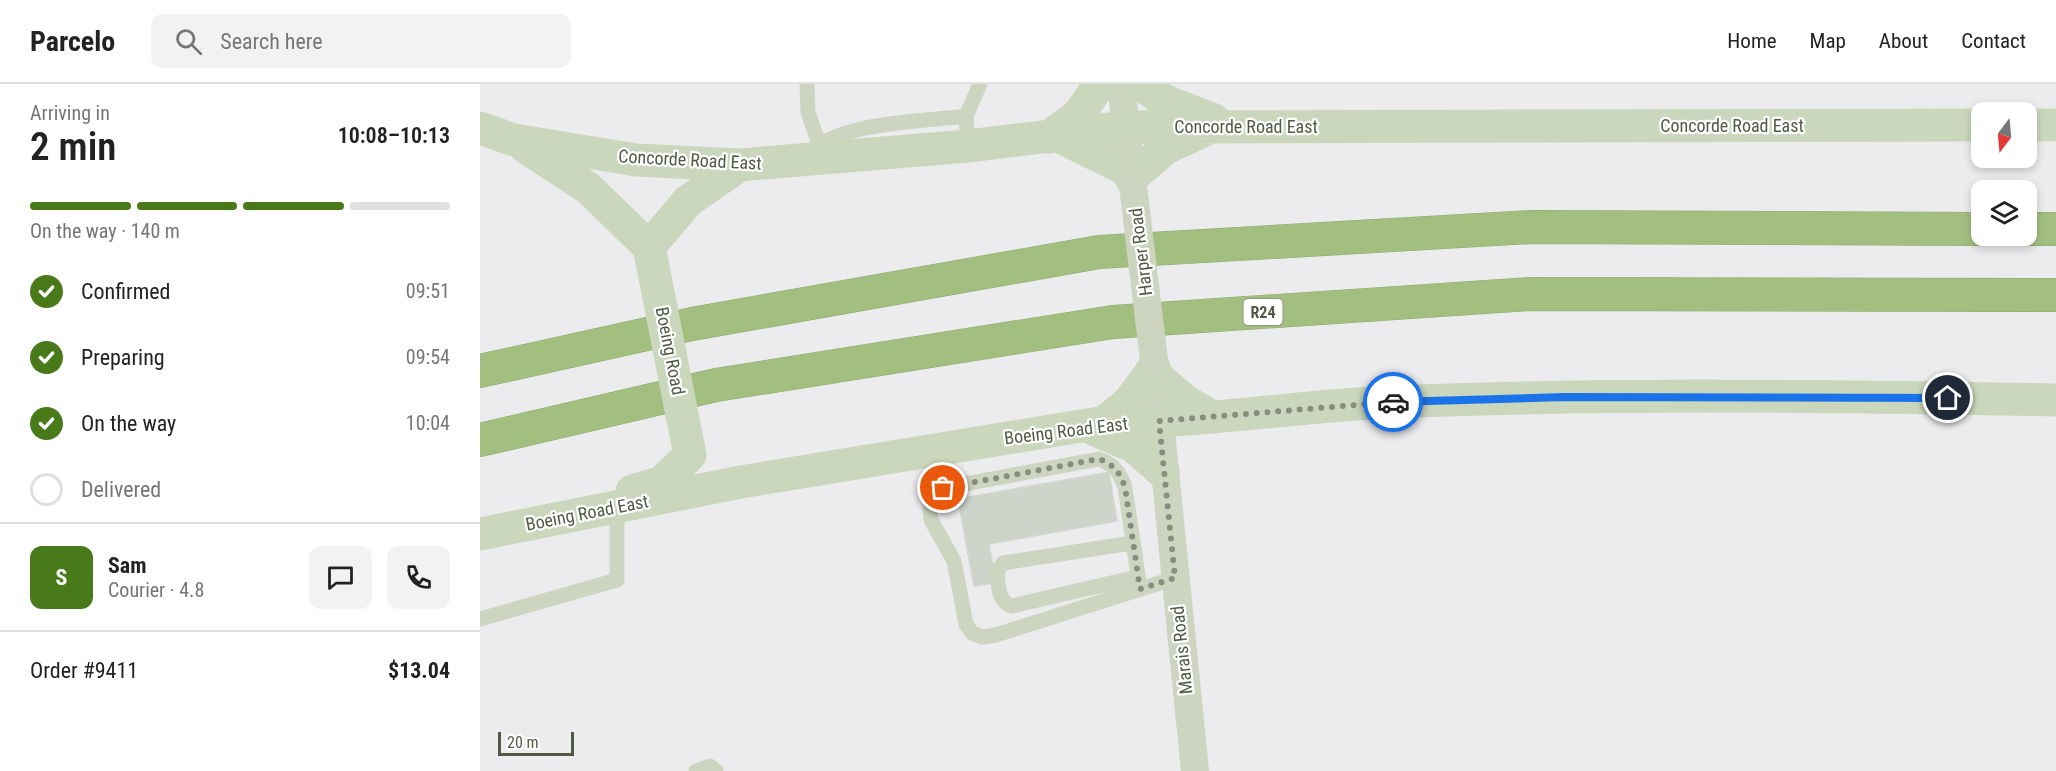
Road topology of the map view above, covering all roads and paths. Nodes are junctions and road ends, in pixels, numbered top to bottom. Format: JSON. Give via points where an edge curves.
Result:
{"nodes":[{"id":1,"x":807,"y":84,"type":"edge"},
{"id":2,"x":980,"y":84,"type":"edge"},
{"id":3,"x":1100,"y":84,"type":"edge"},
{"id":4,"x":1121,"y":84,"type":"edge"},
{"id":5,"x":1140,"y":84,"type":"edge"},
{"id":6,"x":1971,"y":125,"type":"edge"},
{"id":7,"x":2037,"y":125,"type":"edge"},
{"id":8,"x":2056,"y":125,"type":"edge"},
{"id":9,"x":1126,"y":127,"type":"junction"},
{"id":10,"x":1222,"y":127,"type":"junction"},
{"id":11,"x":480,"y":128,"type":"edge"},
{"id":12,"x":967,"y":131,"type":"junction"},
{"id":13,"x":1053,"y":137,"type":"junction"},
{"id":14,"x":514,"y":140,"type":"junction"},
{"id":15,"x":809,"y":152,"type":"junction"},
{"id":16,"x":740,"y":165,"type":"junction"},
{"id":17,"x":1132,"y":179,"type":"junction"},
{"id":18,"x":1971,"y":229,"type":"edge"},
{"id":19,"x":2037,"y":229,"type":"edge"},
{"id":20,"x":2056,"y":229,"type":"edge"},
{"id":21,"x":651,"y":254,"type":"junction"},
{"id":22,"x":2056,"y":295,"type":"edge"},
{"id":23,"x":1154,"y":368,"type":"junction"},
{"id":24,"x":480,"y":371,"type":"edge"},
{"id":25,"x":2056,"y":400,"type":"edge"},
{"id":26,"x":1209,"y":416,"type":"junction"},
{"id":27,"x":1159,"y":421,"type":"junction"},
{"id":28,"x":1094,"y":424,"type":"junction"},
{"id":29,"x":480,"y":440,"type":"edge"},
{"id":30,"x":689,"y":452,"type":"junction"},
{"id":31,"x":1163,"y":472,"type":"junction"},
{"id":32,"x":741,"y":482,"type":"junction"},
{"id":33,"x":617,"y":507,"type":"junction"},
{"id":34,"x":517,"y":528,"type":"junction"},
{"id":35,"x":480,"y":534,"type":"edge"},
{"id":36,"x":1132,"y":543,"type":"junction"},
{"id":37,"x":1175,"y":578,"type":"junction"},
{"id":38,"x":1138,"y":583,"type":"junction"},
{"id":39,"x":480,"y":619,"type":"edge"},
{"id":40,"x":696,"y":771,"type":"edge"},
{"id":41,"x":716,"y":771,"type":"edge"},
{"id":42,"x":1194,"y":771,"type":"edge"}],
"edges":[{"from":1,"to":15,"type":"lane"},
{"from":2,"to":12,"type":"lane"},
{"from":3,"to":13,"type":"main road","via":[[1079,114]]},
{"from":4,"to":9,"type":"street","name":"Harper Road"},
{"from":5,"to":10,"type":"main road"},
{"from":6,"to":10,"type":"main road","name":"Concorde Road East"},
{"from":7,"to":8,"type":"main road"},
{"from":9,"to":10,"type":"main road","name":"Concorde Road East"},
{"from":9,"to":13,"type":"main road","name":"Concorde Road East"},
{"from":9,"to":17,"type":"street","name":"Harper Road"},
{"from":10,"to":17,"type":"main road","via":[[1166,148]]},
{"from":11,"to":14,"type":"main road"},
{"from":12,"to":13,"type":"main road","name":"Concorde Road East"},
{"from":12,"to":15,"type":"main road","name":"Concorde Road East"},
{"from":12,"to":15,"type":"lane","via":[[868,129],[841,136]]},
{"from":13,"to":17,"type":"main road"},
{"from":14,"to":16,"type":"main road","name":"Concorde Road East","via":[[636,160]]},
{"from":14,"to":21,"type":"main road","via":[[588,188]]},
{"from":15,"to":16,"type":"main road","name":"Concorde Road East"},
{"from":16,"to":21,"type":"main road","via":[[688,201]]},
{"from":17,"to":23,"type":"street","name":"Harper Road","bridge":true},
{"from":18,"to":24,"type":"highway","via":[[1532,227],[1099,252],[692,324]]},
{"from":19,"to":20,"type":"highway"},
{"from":21,"to":30,"type":"main road","name":"Boeing Road","bridge":true},
{"from":22,"to":29,"type":"highway","number":"R24","via":[[1530,294],[1113,322],[716,385]]},
{"from":23,"to":26,"type":"main road","via":[[1187,402]]},
{"from":23,"to":27,"type":"street","name":"Harper Road"},
{"from":23,"to":28,"type":"main road","via":[[1129,402]]},
{"from":25,"to":26,"type":"main road","name":"Boeing Road East","via":[[1565,397],[1389,402]]},
{"from":26,"to":27,"type":"main road","name":"Boeing Road East"},
{"from":27,"to":28,"type":"main road","name":"Boeing Road East"},
{"from":27,"to":31,"type":"street","name":"Marais Road"},
{"from":28,"to":31,"type":"main road","via":[[1133,446]]},
{"from":28,"to":32,"type":"main road","name":"Boeing Road East"},
{"from":30,"to":32,"type":"main road"},
{"from":30,"to":34,"type":"main road","via":[[662,482]]},
{"from":31,"to":37,"type":"street","name":"Marais Road"},
{"from":32,"to":33,"type":"main road","name":"Boeing Road East"},
{"from":33,"to":34,"type":"main road","name":"Boeing Road East"},
{"from":33,"to":39,"type":"lane","via":[[617,580]]},
{"from":34,"to":35,"type":"main road","name":"Boeing Road East"},
{"from":36,"to":38,"type":"lane"},
{"from":36,"to":38,"type":"lane","via":[[1003,563],[997,572],[1001,599],[1012,606]]},
{"from":36,"to":38,"type":"lane","via":[[1125,487],[1112,464],[1099,459],[943,488],[930,507],[931,520],[954,561],[966,624],[972,633],[982,637]]},
{"from":37,"to":38,"type":"lane"},
{"from":37,"to":42,"type":"street","name":"Marais Road"},
{"from":40,"to":41,"type":"lane","via":[[710,766]]}]}
